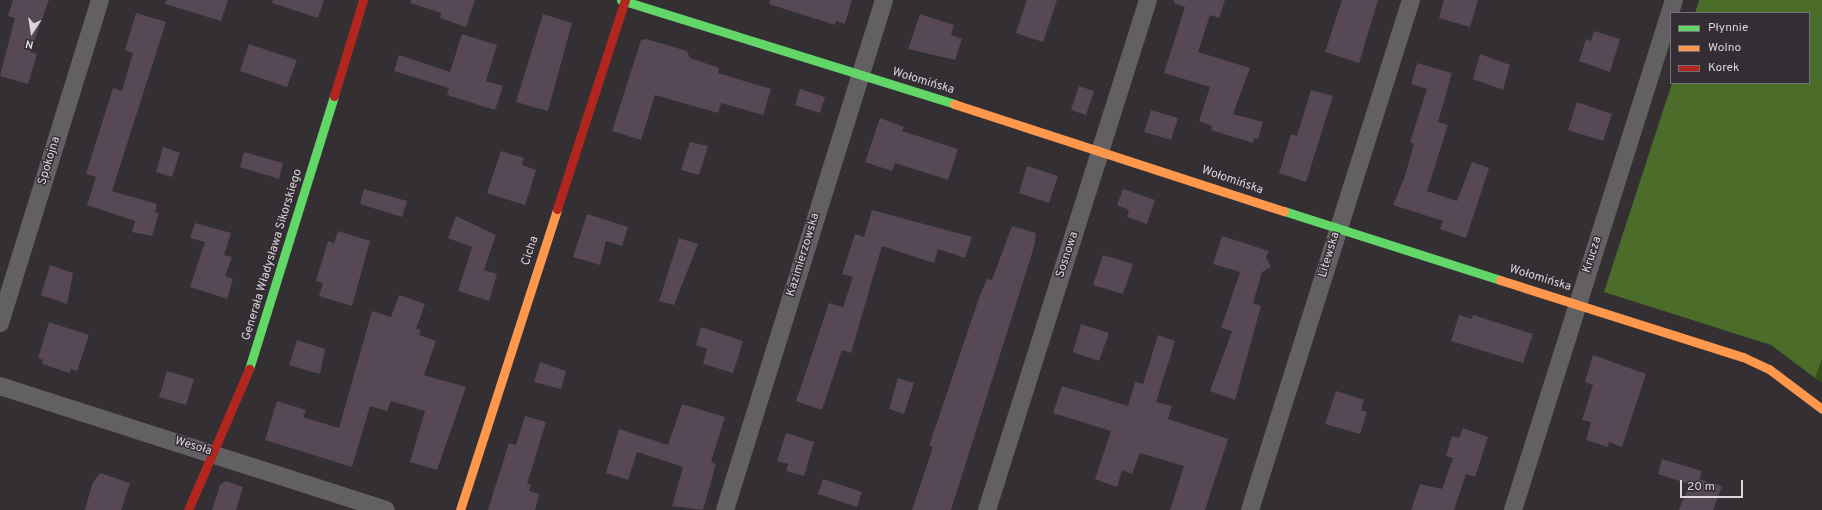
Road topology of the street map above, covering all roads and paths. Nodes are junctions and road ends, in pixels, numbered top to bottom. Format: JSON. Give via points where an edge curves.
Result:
{"nodes":[{"id":1,"x":100,"y":0,"type":"edge"},
{"id":2,"x":363,"y":0,"type":"edge"},
{"id":3,"x":624,"y":0,"type":"edge"},
{"id":4,"x":884,"y":0,"type":"edge"},
{"id":5,"x":1148,"y":0,"type":"edge"},
{"id":6,"x":1411,"y":0,"type":"edge"},
{"id":7,"x":1674,"y":0,"type":"edge"},
{"id":8,"x":1670,"y":12,"type":"edge"},
{"id":9,"x":1670,"y":13,"type":"edge"},
{"id":10,"x":860,"y":76,"type":"junction"},
{"id":11,"x":1102,"y":150,"type":"junction"},
{"id":12,"x":1338,"y":229,"type":"junction"},
{"id":13,"x":1578,"y":303,"type":"junction"},
{"id":14,"x":0,"y":323,"type":"edge"},
{"id":15,"x":0,"y":386,"type":"edge"},
{"id":16,"x":1822,"y":409,"type":"edge"},
{"id":17,"x":212,"y":453,"type":"junction"},
{"id":18,"x":188,"y":510,"type":"edge"},
{"id":19,"x":386,"y":510,"type":"edge"},
{"id":20,"x":460,"y":510,"type":"edge"},
{"id":21,"x":725,"y":510,"type":"edge"},
{"id":22,"x":987,"y":510,"type":"edge"},
{"id":23,"x":1250,"y":510,"type":"edge"},
{"id":24,"x":1513,"y":510,"type":"edge"}],
"edges":[{"from":1,"to":14,"type":"street","name":"Spokojna"},
{"from":2,"to":17,"type":"street","name":"Generała Władysława Sikorskiego","via":[[254,358]]},
{"from":3,"to":10,"type":"street","name":"Wołomińska"},
{"from":3,"to":20,"type":"street","name":"Cicha"},
{"from":4,"to":10,"type":"street","name":"Kazimierzowska"},
{"from":5,"to":11,"type":"street","name":"Sosnowa"},
{"from":6,"to":12,"type":"street","name":"Litewska"},
{"from":7,"to":8,"type":"street","name":"Krucza"},
{"from":9,"to":13,"type":"street","name":"Krucza"},
{"from":10,"to":11,"type":"street","name":"Wołomińska"},
{"from":10,"to":21,"type":"street","name":"Kazimierzowska"},
{"from":11,"to":12,"type":"street","name":"Wołomińska"},
{"from":11,"to":22,"type":"street","name":"Sosnowa"},
{"from":12,"to":13,"type":"street","name":"Wołomińska"},
{"from":12,"to":23,"type":"street","name":"Litewska"},
{"from":13,"to":16,"type":"street","name":"Wołomińska","via":[[1757,362]]},
{"from":13,"to":24,"type":"street","name":"Krucza"},
{"from":15,"to":17,"type":"street","name":"Wesoła"},
{"from":17,"to":18,"type":"street","name":"Generała Władysława Sikorskiego"},
{"from":17,"to":19,"type":"street","name":"Wesoła"}]}
